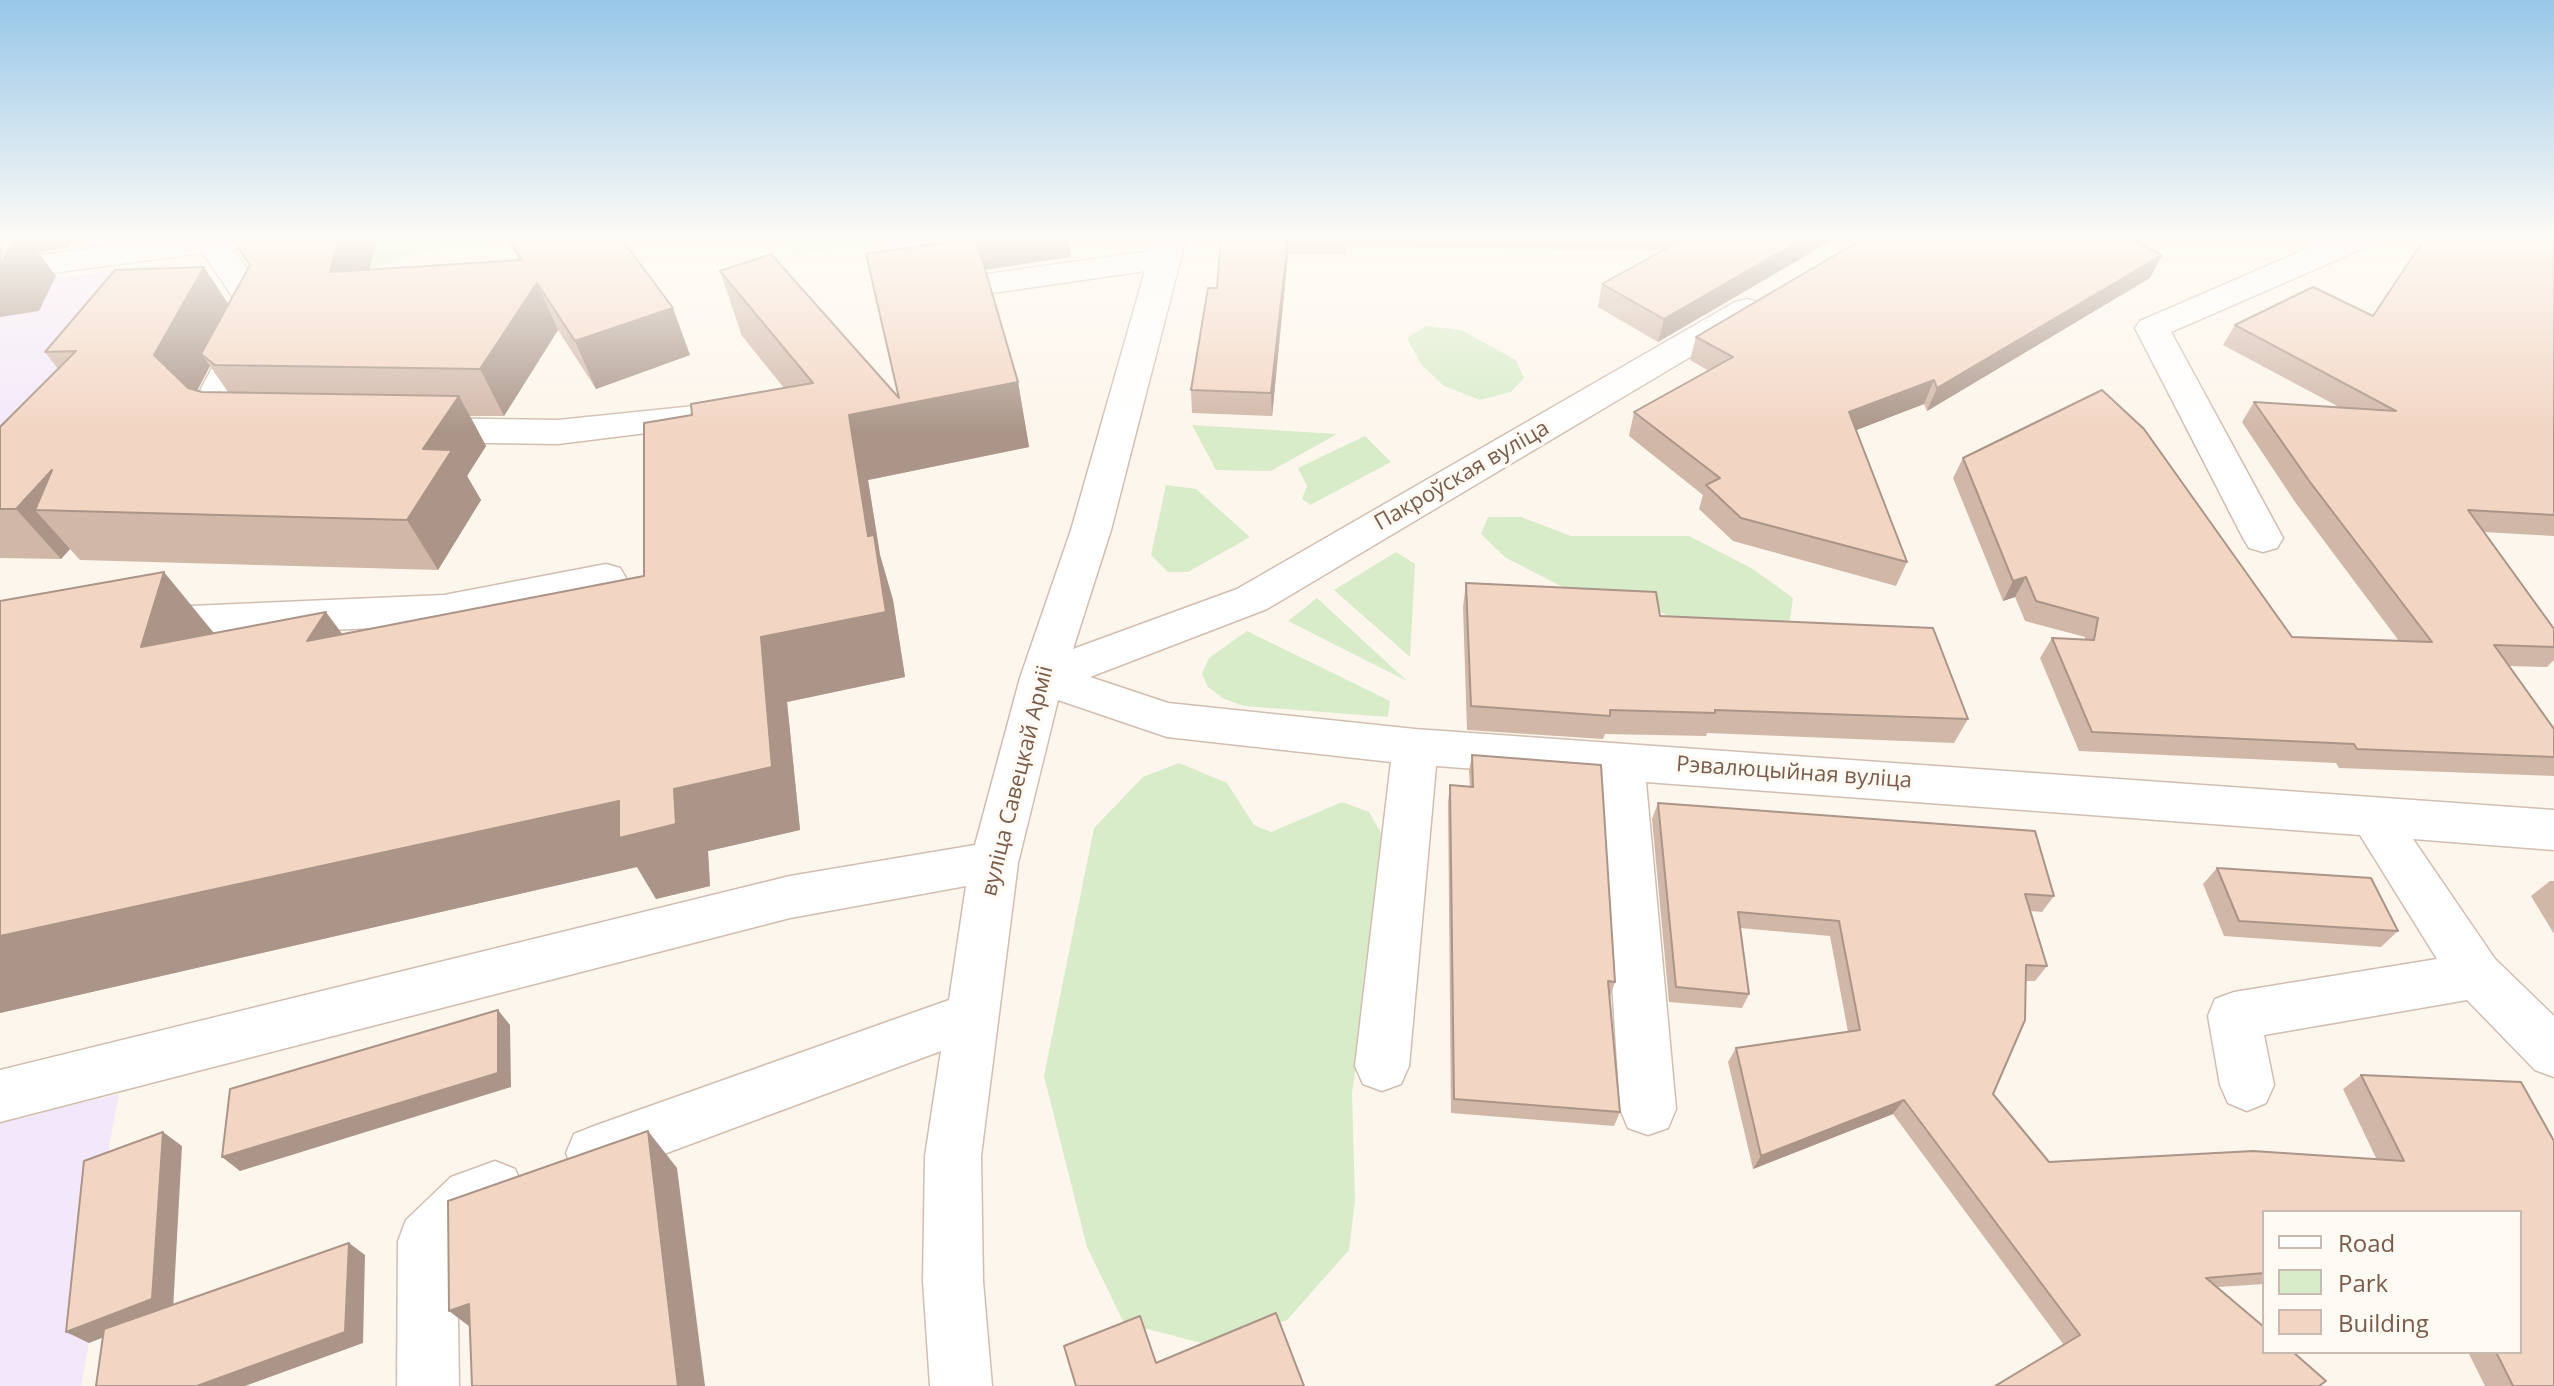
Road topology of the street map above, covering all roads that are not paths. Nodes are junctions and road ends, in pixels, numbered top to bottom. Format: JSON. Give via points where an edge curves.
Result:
{"nodes":[{"id":1,"x":255,"y":303,"type":"edge"},
{"id":2,"x":1152,"y":303,"type":"edge"},
{"id":3,"x":1758,"y":303,"type":"edge"},
{"id":4,"x":2211,"y":303,"type":"edge"},
{"id":5,"x":750,"y":411,"type":"edge"},
{"id":6,"x":283,"y":427,"type":"edge"},
{"id":7,"x":390,"y":429,"type":"edge"},
{"id":8,"x":2263,"y":538,"type":"dead end"},
{"id":9,"x":606,"y":578,"type":"dead end"},
{"id":10,"x":110,"y":624,"type":"edge"},
{"id":11,"x":1042,"y":678,"type":"junction"},
{"id":12,"x":1415,"y":747,"type":"junction"},
{"id":13,"x":1621,"y":760,"type":"junction"},
{"id":14,"x":2373,"y":815,"type":"junction"},
{"id":15,"x":2554,"y":830,"type":"edge"},
{"id":16,"x":994,"y":863,"type":"junction"},
{"id":17,"x":2477,"y":975,"type":"junction"},
{"id":18,"x":971,"y":1016,"type":"junction"},
{"id":19,"x":2554,"y":1052,"type":"edge"},
{"id":20,"x":1382,"y":1066,"type":"dead end"},
{"id":21,"x":2247,"y":1085,"type":"dead end"},
{"id":22,"x":0,"y":1096,"type":"edge"},
{"id":23,"x":1648,"y":1109,"type":"dead end"},
{"id":24,"x":428,"y":1386,"type":"edge"},
{"id":25,"x":961,"y":1386,"type":"edge"}],
"edges":[{"from":1,"to":6,"type":"street","via":[[259,311],[211,404],[237,427]]},
{"from":2,"to":11,"type":"street","name":"вуліца Савецкай Арміі","via":[[1091,530]]},
{"from":3,"to":11,"type":"street","name":"Пакроўская вуліца","via":[[1252,599]]},
{"from":4,"to":8,"type":"street","via":[[2152,328]]},
{"from":5,"to":7,"type":"street","via":[[558,432]]},
{"from":9,"to":10,"type":"street","via":[[444,610]]},
{"from":11,"to":12,"type":"street","name":"Рэвалюцыйная вуліца","via":[[1167,720]]},
{"from":11,"to":16,"type":"street","name":"вуліца Савецкай Арміі"},
{"from":12,"to":13,"type":"street","name":"Рэвалюцыйная вуліца"},
{"from":12,"to":20,"type":"street"},
{"from":13,"to":14,"type":"street","name":"Рэвалюцыйная вуліца"},
{"from":13,"to":23,"type":"street"},
{"from":14,"to":15,"type":"street","name":"Рэвалюцыйная вуліца"},
{"from":14,"to":17,"type":"street"},
{"from":16,"to":18,"type":"street","name":"вуліца Савецкай Арміі"},
{"from":16,"to":22,"type":"street","via":[[790,897]]},
{"from":17,"to":19,"type":"street"},
{"from":17,"to":21,"type":"street","via":[[2234,1016]]},
{"from":18,"to":24,"type":"street","via":[[471,1197],[427,1241]]},
{"from":18,"to":25,"type":"street","name":"вуліца Савецкай Арміі","via":[[953,1156],[953,1281]]}]}
